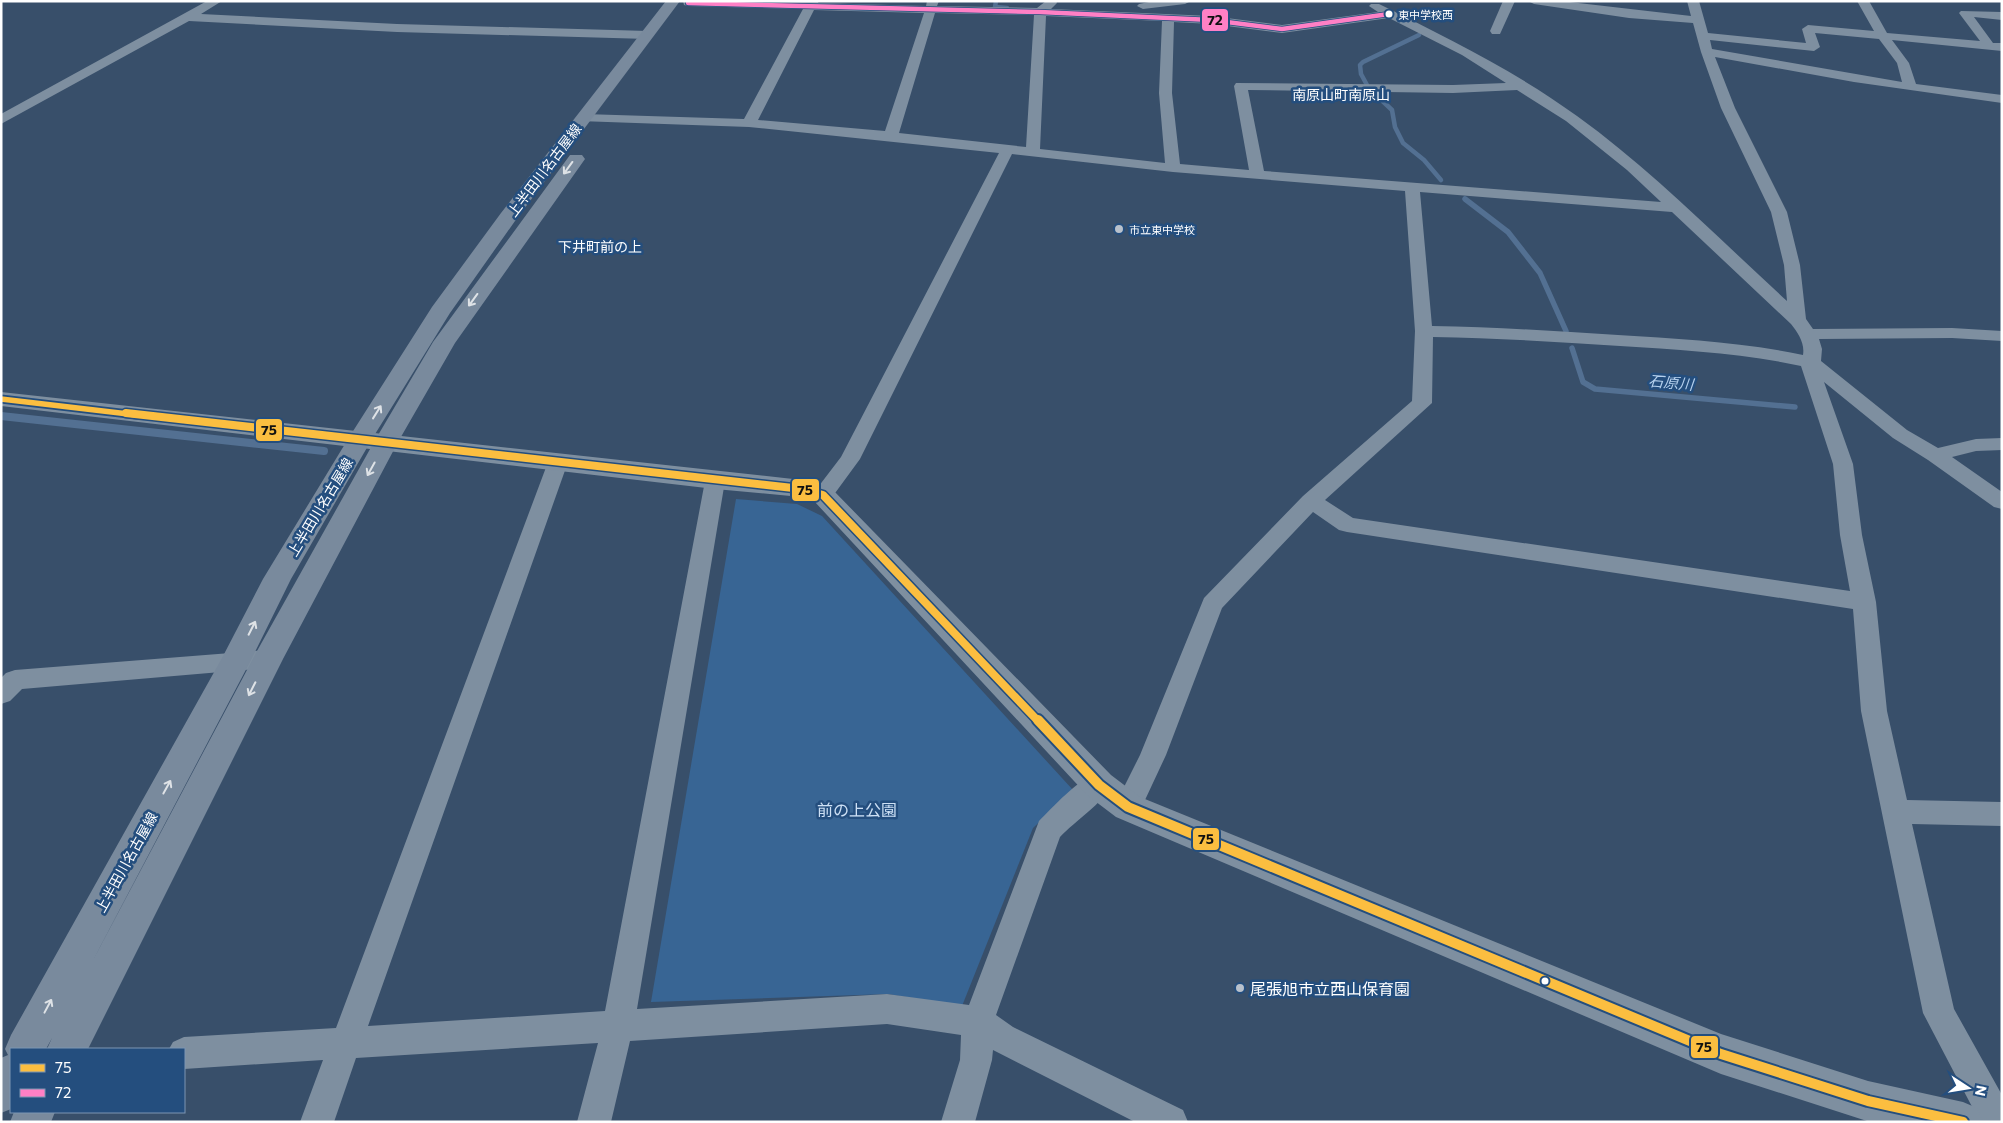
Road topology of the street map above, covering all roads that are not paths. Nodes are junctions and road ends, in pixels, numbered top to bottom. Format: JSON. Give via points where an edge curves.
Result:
{"nodes":[{"id":1,"x":216,"y":1,"type":"edge"},
{"id":2,"x":1054,"y":1,"type":"edge"},
{"id":3,"x":1185,"y":1,"type":"edge"},
{"id":4,"x":1366,"y":1,"type":"edge"},
{"id":5,"x":1509,"y":1,"type":"edge"},
{"id":6,"x":1534,"y":1,"type":"edge"},
{"id":7,"x":1693,"y":1,"type":"edge"},
{"id":8,"x":1863,"y":1,"type":"edge"},
{"id":9,"x":684,"y":2,"type":"edge"},
{"id":10,"x":1095,"y":2,"type":"edge"},
{"id":11,"x":812,"y":3,"type":"edge"},
{"id":12,"x":1554,"y":3,"type":"edge"},
{"id":13,"x":932,"y":5,"type":"edge"},
{"id":14,"x":1040,"y":12,"type":"junction"},
{"id":15,"x":1389,"y":14,"type":"junction"},
{"id":16,"x":2002,"y":16,"type":"edge"},
{"id":17,"x":187,"y":17,"type":"junction"},
{"id":18,"x":1168,"y":18,"type":"junction"},
{"id":19,"x":1698,"y":20,"type":"junction"},
{"id":20,"x":1496,"y":31,"type":"dead end"},
{"id":21,"x":648,"y":35,"type":"junction"},
{"id":22,"x":1882,"y":35,"type":"junction"},
{"id":23,"x":1702,"y":36,"type":"junction"},
{"id":24,"x":1989,"y":46,"type":"junction"},
{"id":25,"x":2002,"y":47,"type":"edge"},
{"id":26,"x":1707,"y":52,"type":"junction"},
{"id":27,"x":1518,"y":86,"type":"junction"},
{"id":28,"x":1910,"y":87,"type":"junction"},
{"id":29,"x":2002,"y":99,"type":"edge"},
{"id":30,"x":594,"y":118,"type":"junction"},
{"id":31,"x":1,"y":120,"type":"edge"},
{"id":32,"x":750,"y":123,"type":"junction"},
{"id":33,"x":891,"y":136,"type":"junction"},
{"id":34,"x":1007,"y":150,"type":"junction"},
{"id":35,"x":1033,"y":152,"type":"junction"},
{"id":36,"x":1173,"y":168,"type":"junction"},
{"id":37,"x":1257,"y":175,"type":"junction"},
{"id":38,"x":1412,"y":188,"type":"junction"},
{"id":39,"x":1676,"y":208,"type":"junction"},
{"id":40,"x":1802,"y":327,"type":"junction"},
{"id":41,"x":1424,"y":331,"type":"junction"},
{"id":42,"x":2002,"y":336,"type":"edge"},
{"id":43,"x":1812,"y":363,"type":"junction"},
{"id":44,"x":1,"y":399,"type":"edge"},
{"id":45,"x":360,"y":439,"type":"junction"},
{"id":46,"x":386,"y":442,"type":"junction"},
{"id":47,"x":2002,"y":444,"type":"edge"},
{"id":48,"x":1935,"y":455,"type":"junction"},
{"id":49,"x":558,"y":462,"type":"junction"},
{"id":50,"x":715,"y":481,"type":"junction"},
{"id":51,"x":823,"y":495,"type":"junction"},
{"id":52,"x":1311,"y":502,"type":"junction"},
{"id":53,"x":2002,"y":502,"type":"edge"},
{"id":54,"x":1864,"y":602,"type":"junction"},
{"id":55,"x":268,"y":659,"type":"junction"},
{"id":56,"x":235,"y":662,"type":"junction"},
{"id":57,"x":1,"y":694,"type":"edge"},
{"id":58,"x":1100,"y":785,"type":"junction"},
{"id":59,"x":1128,"y":807,"type":"junction"},
{"id":60,"x":1897,"y":812,"type":"junction"},
{"id":61,"x":2002,"y":814,"type":"edge"},
{"id":62,"x":978,"y":1022,"type":"junction"},
{"id":63,"x":618,"y":1026,"type":"junction"},
{"id":64,"x":344,"y":1043,"type":"junction"},
{"id":65,"x":26,"y":1048,"type":"edge"},
{"id":66,"x":68,"y":1048,"type":"edge"},
{"id":67,"x":185,"y":1053,"type":"edge"},
{"id":68,"x":10,"y":1076,"type":"edge"},
{"id":69,"x":1,"y":1093,"type":"edge"},
{"id":70,"x":317,"y":1122,"type":"edge"},
{"id":71,"x":594,"y":1122,"type":"edge"},
{"id":72,"x":958,"y":1122,"type":"edge"},
{"id":73,"x":1171,"y":1122,"type":"edge"},
{"id":74,"x":1963,"y":1122,"type":"edge"},
{"id":75,"x":1998,"y":1122,"type":"edge"}],
"edges":[{"from":1,"to":17,"type":"street"},
{"from":2,"to":14,"type":"street"},
{"from":3,"to":10,"type":"street","via":[[1142,6]]},
{"from":4,"to":15,"type":"street"},
{"from":5,"to":20,"type":"street"},
{"from":6,"to":12,"type":"street"},
{"from":7,"to":19,"type":"street"},
{"from":8,"to":22,"type":"street"},
{"from":9,"to":11,"type":"street"},
{"from":9,"to":21,"type":"main road","name":"上半田川名古屋線"},
{"from":9,"to":30,"type":"main road","name":"上半田川名古屋線"},
{"from":11,"to":13,"type":"street"},
{"from":11,"to":32,"type":"street"},
{"from":12,"to":19,"type":"street"},
{"from":13,"to":14,"type":"street"},
{"from":13,"to":33,"type":"street"},
{"from":14,"to":18,"type":"street"},
{"from":14,"to":35,"type":"street"},
{"from":15,"to":18,"type":"street","via":[[1282,29]]},
{"from":15,"to":27,"type":"street","via":[[1466,52]]},
{"from":16,"to":24,"type":"street","via":[[1965,13]]},
{"from":17,"to":21,"type":"street","via":[[387,28]]},
{"from":17,"to":31,"type":"street"},
{"from":18,"to":36,"type":"street","via":[[1163,49],[1165,109]]},
{"from":19,"to":23,"type":"street"},
{"from":21,"to":30,"type":"main road","name":"上半田川名古屋線"},
{"from":22,"to":23,"type":"street","via":[[1808,29],[1814,48]]},
{"from":22,"to":24,"type":"street"},
{"from":22,"to":28,"type":"street","via":[[1903,63]]},
{"from":23,"to":26,"type":"street"},
{"from":24,"to":25,"type":"street"},
{"from":26,"to":28,"type":"street"},
{"from":26,"to":40,"type":"street","via":[[1728,108],[1779,212]]},
{"from":27,"to":37,"type":"street","via":[[1453,90],[1241,86]]},
{"from":27,"to":39,"type":"street","via":[[1571,118]]},
{"from":28,"to":29,"type":"street"},
{"from":30,"to":32,"type":"street"},
{"from":45,"to":30,"type":"main road","name":"上半田川名古屋線","one_way":true,"via":[[440,312],[508,217]]},
{"from":30,"to":46,"type":"main road","name":"上半田川名古屋線","one_way":true,"via":[[444,342]]},
{"from":32,"to":33,"type":"street"},
{"from":33,"to":34,"type":"street"},
{"from":34,"to":35,"type":"street"},
{"from":34,"to":51,"type":"street","via":[[850,459]]},
{"from":35,"to":36,"type":"street"},
{"from":36,"to":37,"type":"street"},
{"from":37,"to":38,"type":"street"},
{"from":38,"to":39,"type":"street"},
{"from":38,"to":41,"type":"street"},
{"from":39,"to":40,"type":"street"},
{"from":40,"to":42,"type":"street"},
{"from":40,"to":43,"type":"street","via":[[1813,349]]},
{"from":41,"to":43,"type":"street","via":[[1675,344],[1756,351]]},
{"from":41,"to":52,"type":"street","via":[[1422,403]]},
{"from":43,"to":48,"type":"street","via":[[1900,434]]},
{"from":43,"to":54,"type":"street","via":[[1810,370],[1843,464],[1851,535]]},
{"from":44,"to":45,"type":"street"},
{"from":45,"to":46,"type":"street"},
{"from":56,"to":45,"type":"main road","name":"上半田川名古屋線","one_way":true,"via":[[277,579]]},
{"from":46,"to":49,"type":"street"},
{"from":46,"to":55,"type":"main road","name":"上半田川名古屋線","one_way":true},
{"from":47,"to":48,"type":"street","via":[[1976,445]]},
{"from":48,"to":53,"type":"street"},
{"from":49,"to":50,"type":"street"},
{"from":49,"to":64,"type":"street"},
{"from":50,"to":51,"type":"street","via":[[802,488]]},
{"from":50,"to":63,"type":"street"},
{"from":51,"to":58,"type":"street"},
{"from":52,"to":54,"type":"street","via":[[1347,525]]},
{"from":52,"to":59,"type":"street","via":[[1212,604],[1153,755]]},
{"from":54,"to":60,"type":"street","via":[[1874,711]]},
{"from":55,"to":56,"type":"street"},
{"from":55,"to":66,"type":"main road","name":"上半田川名古屋線","one_way":true},
{"from":56,"to":57,"type":"street","via":[[15,680]]},
{"from":65,"to":56,"type":"main road","name":"上半田川名古屋線","one_way":true},
{"from":58,"to":59,"type":"street"},
{"from":58,"to":62,"type":"street","via":[[1049,830]]},
{"from":59,"to":74,"type":"street","via":[[1721,1054],[1868,1101]]},
{"from":60,"to":61,"type":"street"},
{"from":60,"to":75,"type":"street","via":[[1939,1013]]},
{"from":62,"to":63,"type":"street","via":[[887,1009]]},
{"from":62,"to":72,"type":"street","via":[[976,1060]]},
{"from":62,"to":73,"type":"street","via":[[1002,1038]]},
{"from":63,"to":64,"type":"street"},
{"from":63,"to":71,"type":"street"},
{"from":64,"to":67,"type":"street"},
{"from":64,"to":70,"type":"street"},
{"from":68,"to":69,"type":"main road"}]}
